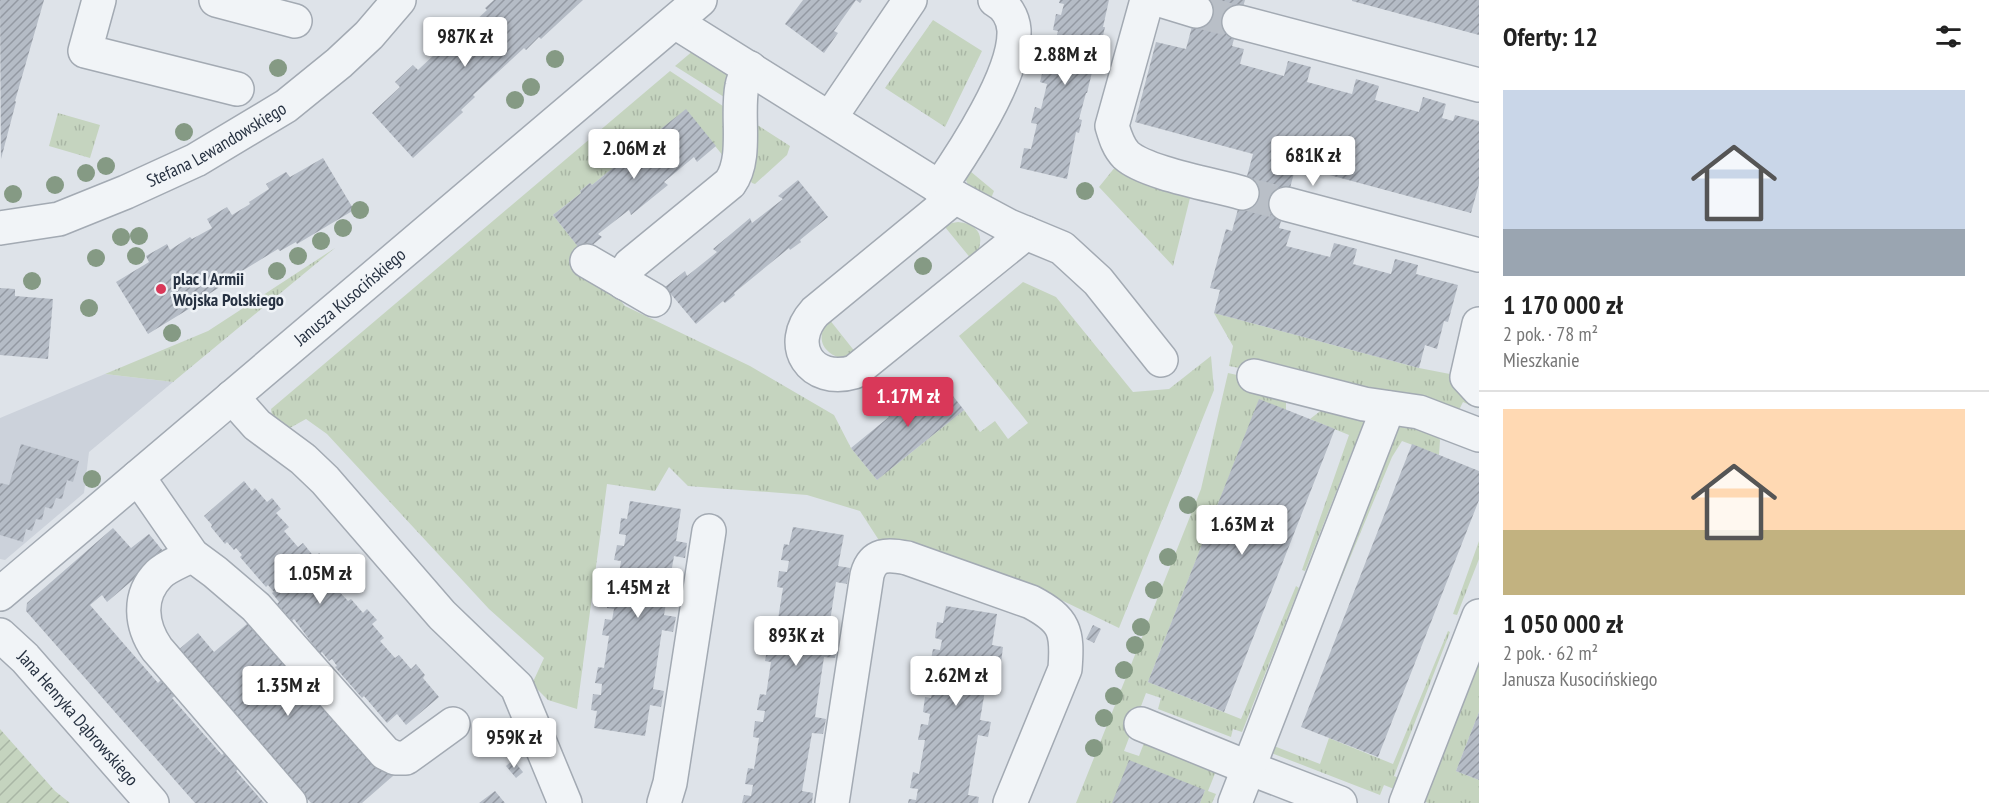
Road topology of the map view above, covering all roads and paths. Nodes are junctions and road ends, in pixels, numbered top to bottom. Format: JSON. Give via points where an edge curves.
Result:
{"nodes":[{"id":1,"x":99,"y":0,"type":"edge"},
{"id":2,"x":216,"y":0,"type":"edge"},
{"id":3,"x":399,"y":0,"type":"edge"},
{"id":4,"x":910,"y":0,"type":"edge"},
{"id":5,"x":995,"y":0,"type":"edge"},
{"id":6,"x":1147,"y":0,"type":"edge"},
{"id":7,"x":1160,"y":0,"type":"edge"},
{"id":8,"x":691,"y":6,"type":"edge"},
{"id":9,"x":1196,"y":11,"type":"tunnel mouth"},
{"id":10,"x":295,"y":21,"type":"dead end"},
{"id":11,"x":1239,"y":22,"type":"tunnel mouth"},
{"id":12,"x":750,"y":68,"type":"junction"},
{"id":13,"x":1479,"y":85,"type":"edge"},
{"id":14,"x":237,"y":89,"type":"dead end"},
{"id":15,"x":830,"y":118,"type":"junction"},
{"id":16,"x":947,"y":193,"type":"junction"},
{"id":17,"x":1242,"y":193,"type":"tunnel mouth"},
{"id":18,"x":1286,"y":204,"type":"tunnel mouth"},
{"id":19,"x":0,"y":228,"type":"edge"},
{"id":20,"x":1026,"y":233,"type":"junction"},
{"id":21,"x":1479,"y":255,"type":"edge"},
{"id":22,"x":587,"y":261,"type":"dead end"},
{"id":23,"x":624,"y":283,"type":"junction"},
{"id":24,"x":654,"y":300,"type":"dead end"},
{"id":25,"x":1479,"y":324,"type":"edge"},
{"id":26,"x":1161,"y":360,"type":"dead end"},
{"id":27,"x":1254,"y":376,"type":"dead end"},
{"id":28,"x":1479,"y":390,"type":"edge"},
{"id":29,"x":232,"y":397,"type":"junction"},
{"id":30,"x":1388,"y":408,"type":"junction"},
{"id":31,"x":1479,"y":435,"type":"edge"},
{"id":32,"x":138,"y":477,"type":"junction"},
{"id":33,"x":709,"y":531,"type":"dead end"},
{"id":34,"x":192,"y":555,"type":"junction"},
{"id":35,"x":0,"y":594,"type":"edge"},
{"id":36,"x":1479,"y":616,"type":"edge"},
{"id":37,"x":0,"y":635,"type":"edge"},
{"id":38,"x":453,"y":724,"type":"dead end"},
{"id":39,"x":1141,"y":724,"type":"dead end"},
{"id":40,"x":1249,"y":768,"type":"junction"},
{"id":41,"x":152,"y":803,"type":"edge"},
{"id":42,"x":290,"y":803,"type":"edge"},
{"id":43,"x":565,"y":803,"type":"edge"},
{"id":44,"x":664,"y":803,"type":"edge"},
{"id":45,"x":832,"y":803,"type":"edge"},
{"id":46,"x":1010,"y":803,"type":"edge"},
{"id":47,"x":1235,"y":803,"type":"edge"},
{"id":48,"x":1340,"y":803,"type":"edge"},
{"id":49,"x":1406,"y":803,"type":"edge"}],
"edges":[{"from":1,"to":14,"type":"street","via":[[85,51]]},
{"from":2,"to":10,"type":"street"},
{"from":3,"to":19,"type":"street","name":"Stefana Lewandowskiego","via":[[339,63],[286,106],[196,159],[59,219]]},
{"from":4,"to":15,"type":"street"},
{"from":5,"to":16,"type":"street","via":[[1012,19],[1011,54]]},
{"from":6,"to":17,"type":"street","via":[[1112,126],[1116,140],[1126,155],[1144,167]]},
{"from":7,"to":9,"type":"street"},
{"from":8,"to":12,"type":"street"},
{"from":8,"to":29,"type":"street","name":"Janusza Kusocińskiego"},
{"from":11,"to":13,"type":"street"},
{"from":12,"to":15,"type":"street"},
{"from":12,"to":23,"type":"street","via":[[742,88],[738,164],[733,178],[630,265]]},
{"from":15,"to":16,"type":"street"},
{"from":16,"to":20,"type":"street"},
{"from":16,"to":20,"type":"street","via":[[808,321],[803,331],[804,354],[820,371],[843,376],[854,372]]},
{"from":18,"to":21,"type":"street"},
{"from":20,"to":26,"type":"street","via":[[1062,248],[1079,262]]},
{"from":22,"to":23,"type":"street"},
{"from":23,"to":24,"type":"street"},
{"from":25,"to":28,"type":"street","via":[[1467,377]]},
{"from":27,"to":30,"type":"street"},
{"from":29,"to":32,"type":"street","name":"Janusza Kusocińskiego"},
{"from":29,"to":43,"type":"street","via":[[257,425],[325,480],[442,615],[517,687]]},
{"from":30,"to":31,"type":"street","via":[[1419,412]]},
{"from":30,"to":40,"type":"street"},
{"from":32,"to":34,"type":"street"},
{"from":32,"to":35,"type":"street","name":"Janusza Kusocińskiego"},
{"from":33,"to":44,"type":"street"},
{"from":34,"to":38,"type":"street","via":[[256,607],[385,753],[406,758]]},
{"from":34,"to":42,"type":"street","via":[[160,573],[150,585],[143,613],[149,637]]},
{"from":36,"to":49,"type":"street"},
{"from":37,"to":41,"type":"street","name":"Jana Henryka Dąbrowskiego","via":[[25,658]]},
{"from":39,"to":40,"type":"street"},
{"from":40,"to":47,"type":"street"},
{"from":40,"to":48,"type":"street"},
{"from":45,"to":46,"type":"street","via":[[867,575],[870,565],[890,555],[1031,602],[1060,623],[1065,636],[1065,669]]}]}
